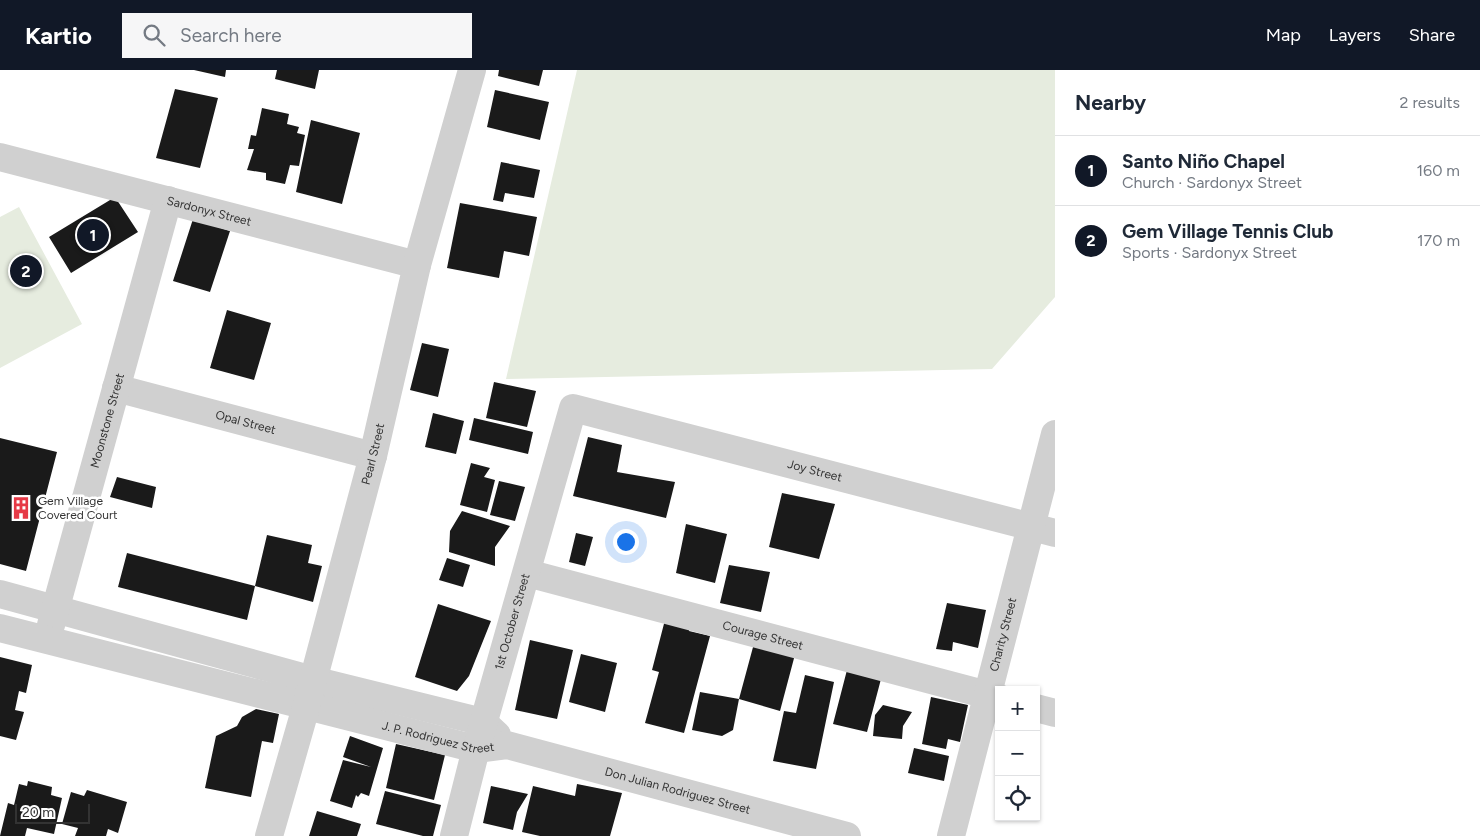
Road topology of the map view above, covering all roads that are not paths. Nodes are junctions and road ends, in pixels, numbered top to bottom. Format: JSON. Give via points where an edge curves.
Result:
{"nodes":[{"id":1,"x":470,"y":70,"type":"edge"},
{"id":2,"x":0,"y":157,"type":"edge"},
{"id":3,"x":168,"y":200,"type":"junction"},
{"id":4,"x":418,"y":266,"type":"junction"},
{"id":5,"x":116,"y":388,"type":"junction"},
{"id":6,"x":573,"y":408,"type":"joint"},
{"id":7,"x":1055,"y":434,"type":"edge"},
{"id":8,"x":374,"y":456,"type":"junction"},
{"id":9,"x":1044,"y":530,"type":"edge"},
{"id":10,"x":527,"y":573,"type":"junction"},
{"id":11,"x":0,"y":594,"type":"edge"},
{"id":12,"x":55,"y":608,"type":"junction"},
{"id":13,"x":0,"y":628,"type":"edge"},
{"id":14,"x":164,"y":638,"type":"junction"},
{"id":15,"x":47,"y":640,"type":"junction"},
{"id":16,"x":156,"y":668,"type":"junction"},
{"id":17,"x":313,"y":680,"type":"junction"},
{"id":18,"x":994,"y":697,"type":"edge"},
{"id":19,"x":306,"y":707,"type":"junction"},
{"id":20,"x":1040,"y":709,"type":"edge"},
{"id":21,"x":1055,"y":713,"type":"edge"},
{"id":22,"x":483,"y":722,"type":"junction"},
{"id":23,"x":507,"y":745,"type":"junction"},
{"id":24,"x":476,"y":749,"type":"junction"},
{"id":25,"x":269,"y":836,"type":"edge"},
{"id":26,"x":454,"y":836,"type":"edge"},
{"id":27,"x":847,"y":836,"type":"edge"},
{"id":28,"x":951,"y":836,"type":"edge"}],
"edges":[{"from":1,"to":4,"type":"street","name":"Pearl Street"},
{"from":2,"to":3,"type":"street","name":"Sardonyx Street"},
{"from":3,"to":4,"type":"street","name":"Sardonyx Street"},
{"from":3,"to":5,"type":"street","name":"Moonstone Street"},
{"from":4,"to":8,"type":"street","name":"Pearl Street"},
{"from":5,"to":8,"type":"street","name":"Opal Street"},
{"from":5,"to":12,"type":"street","name":"Moonstone Street"},
{"from":6,"to":9,"type":"street","name":"Joy Street"},
{"from":6,"to":10,"type":"street","name":"1st October Street"},
{"from":7,"to":9,"type":"street","name":"Charity Street"},
{"from":8,"to":17,"type":"street","name":"Pearl Street"},
{"from":9,"to":18,"type":"street","name":"Charity Street"},
{"from":10,"to":18,"type":"street","name":"Courage Street"},
{"from":10,"to":22,"type":"street","name":"1st October Street"},
{"from":11,"to":12,"type":"street","name":"J. P. Rodriguez Street"},
{"from":12,"to":14,"type":"street","name":"J. P. Rodriguez Street"},
{"from":12,"to":15,"type":"street","name":"Moonstone Street"},
{"from":13,"to":15,"type":"street","name":"J. P. Rodriguez Street"},
{"from":14,"to":16,"type":"street"},
{"from":14,"to":17,"type":"street","name":"J. P. Rodriguez Street"},
{"from":15,"to":16,"type":"street","name":"J. P. Rodriguez Street"},
{"from":16,"to":19,"type":"street","name":"J. P. Rodriguez Street"},
{"from":17,"to":19,"type":"street","name":"Pearl Street"},
{"from":17,"to":22,"type":"street","name":"J. P. Rodriguez Street"},
{"from":18,"to":28,"type":"street","name":"Charity Street"},
{"from":19,"to":24,"type":"street","name":"J. P. Rodriguez Street"},
{"from":19,"to":25,"type":"street","name":"Pearl Street"},
{"from":20,"to":21,"type":"street"},
{"from":22,"to":23,"type":"street","name":"J. P. Rodriguez Street"},
{"from":22,"to":24,"type":"street","name":"1st October Street"},
{"from":23,"to":24,"type":"street","name":"J. P. Rodriguez Street"},
{"from":23,"to":27,"type":"street","name":"Don Julian Rodriguez Street"},
{"from":24,"to":26,"type":"street","name":"1st October Street"}]}
